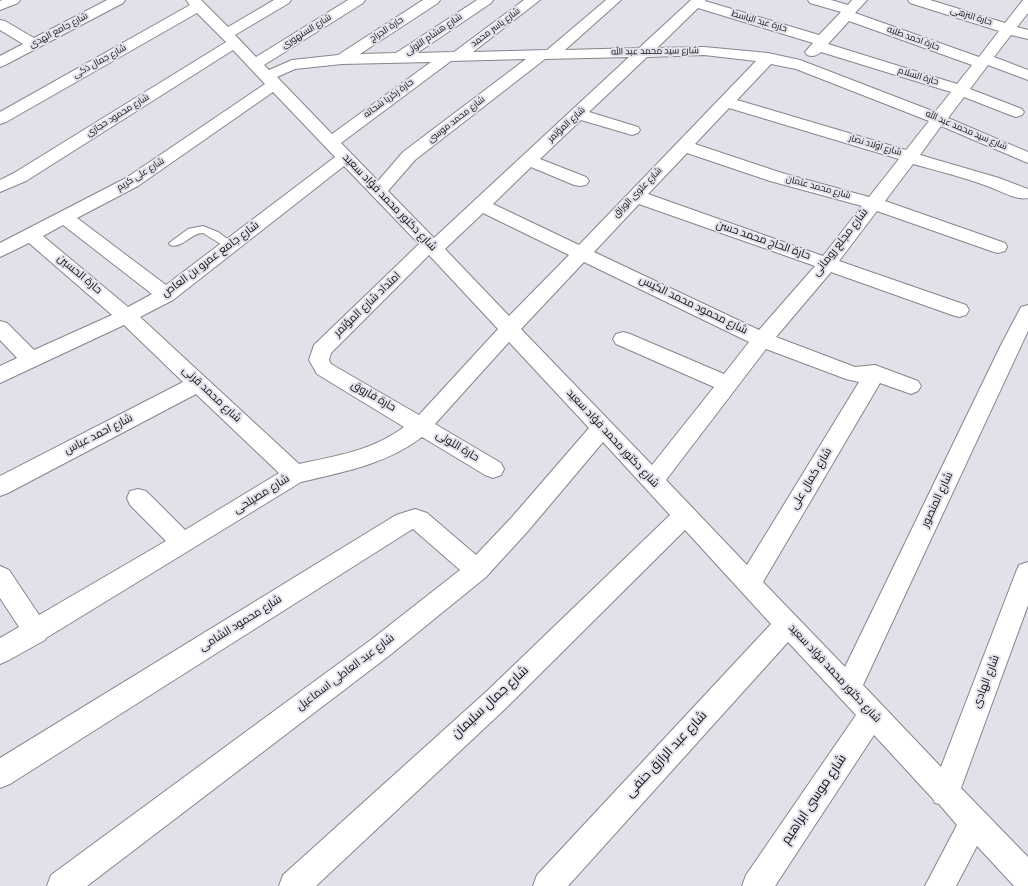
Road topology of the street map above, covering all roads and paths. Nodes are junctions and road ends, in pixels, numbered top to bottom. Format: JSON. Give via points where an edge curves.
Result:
{"nodes":[{"id":1,"x":13,"y":0,"type":"edge"},
{"id":2,"x":118,"y":0,"type":"edge"},
{"id":3,"x":284,"y":0,"type":"edge"},
{"id":4,"x":358,"y":0,"type":"edge"},
{"id":5,"x":433,"y":0,"type":"edge"},
{"id":6,"x":486,"y":0,"type":"edge"},
{"id":7,"x":533,"y":0,"type":"edge"},
{"id":8,"x":614,"y":0,"type":"edge"},
{"id":9,"x":815,"y":0,"type":"edge"},
{"id":10,"x":915,"y":0,"type":"edge"},
{"id":11,"x":198,"y":2,"type":"edge"},
{"id":12,"x":698,"y":2,"type":"edge"},
{"id":13,"x":1028,"y":4,"type":"edge"},
{"id":14,"x":0,"y":6,"type":"edge"},
{"id":15,"x":852,"y":8,"type":"edge"},
{"id":16,"x":0,"y":24,"type":"edge"},
{"id":17,"x":1008,"y":29,"type":"junction"},
{"id":18,"x":1028,"y":35,"type":"edge"},
{"id":19,"x":231,"y":39,"type":"junction"},
{"id":20,"x":820,"y":43,"type":"junction"},
{"id":21,"x":34,"y":44,"type":"junction"},
{"id":22,"x":644,"y":52,"type":"junction"},
{"id":23,"x":546,"y":54,"type":"junction"},
{"id":24,"x":453,"y":56,"type":"junction"},
{"id":25,"x":401,"y":57,"type":"junction"},
{"id":26,"x":768,"y":58,"type":"junction"},
{"id":27,"x":342,"y":59,"type":"junction"},
{"id":28,"x":983,"y":61,"type":"junction"},
{"id":29,"x":0,"y":62,"type":"edge"},
{"id":30,"x":800,"y":66,"type":"junction"},
{"id":31,"x":266,"y":75,"type":"junction"},
{"id":32,"x":1028,"y":75,"type":"edge"},
{"id":33,"x":960,"y":90,"type":"junction"},
{"id":34,"x":726,"y":102,"type":"junction"},
{"id":35,"x":1016,"y":112,"type":"dead end"},
{"id":36,"x":578,"y":114,"type":"junction"},
{"id":37,"x":0,"y":119,"type":"edge"},
{"id":38,"x":938,"y":119,"type":"junction"},
{"id":39,"x":632,"y":130,"type":"dead end"},
{"id":40,"x":683,"y":146,"type":"junction"},
{"id":41,"x":338,"y":150,"type":"junction"},
{"id":42,"x":909,"y":156,"type":"junction"},
{"id":43,"x":1028,"y":158,"type":"edge"},
{"id":44,"x":529,"y":160,"type":"junction"},
{"id":45,"x":580,"y":181,"type":"dead end"},
{"id":46,"x":0,"y":187,"type":"edge"},
{"id":47,"x":378,"y":191,"type":"junction"},
{"id":48,"x":1024,"y":194,"type":"dead end"},
{"id":49,"x":636,"y":196,"type":"junction"},
{"id":50,"x":872,"y":203,"type":"junction"},
{"id":51,"x":481,"y":205,"type":"junction"},
{"id":52,"x":65,"y":218,"type":"junction"},
{"id":53,"x":31,"y":235,"type":"junction"},
{"id":54,"x":174,"y":242,"type":"dead end"},
{"id":55,"x":231,"y":245,"type":"junction"},
{"id":56,"x":432,"y":247,"type":"junction"},
{"id":57,"x":998,"y":247,"type":"dead end"},
{"id":58,"x":0,"y":251,"type":"edge"},
{"id":59,"x":582,"y":252,"type":"junction"},
{"id":60,"x":827,"y":264,"type":"junction"},
{"id":61,"x":166,"y":295,"type":"junction"},
{"id":62,"x":959,"y":310,"type":"dead end"},
{"id":63,"x":1028,"y":312,"type":"edge"},
{"id":64,"x":126,"y":316,"type":"junction"},
{"id":65,"x":0,"y":328,"type":"edge"},
{"id":66,"x":509,"y":329,"type":"junction"},
{"id":67,"x":623,"y":340,"type":"dead end"},
{"id":68,"x":762,"y":340,"type":"junction"},
{"id":69,"x":31,"y":360,"type":"junction"},
{"id":70,"x":324,"y":369,"type":"joint"},
{"id":71,"x":875,"y":373,"type":"junction"},
{"id":72,"x":0,"y":375,"type":"edge"},
{"id":73,"x":199,"y":383,"type":"junction"},
{"id":74,"x":728,"y":385,"type":"junction"},
{"id":75,"x":911,"y":386,"type":"dead end"},
{"id":76,"x":422,"y":425,"type":"junction"},
{"id":77,"x":602,"y":428,"type":"junction"},
{"id":78,"x":493,"y":468,"type":"dead end"},
{"id":79,"x":295,"y":474,"type":"junction"},
{"id":80,"x":652,"y":482,"type":"junction"},
{"id":81,"x":0,"y":487,"type":"edge"},
{"id":82,"x":138,"y":498,"type":"dead end"},
{"id":83,"x":684,"y":516,"type":"junction"},
{"id":84,"x":183,"y":543,"type":"junction"},
{"id":85,"x":477,"y":570,"type":"junction"},
{"id":86,"x":1028,"y":572,"type":"edge"},
{"id":87,"x":0,"y":577,"type":"edge"},
{"id":88,"x":749,"y":584,"type":"junction"},
{"id":89,"x":787,"y":625,"type":"junction"},
{"id":90,"x":36,"y":632,"type":"junction"},
{"id":91,"x":0,"y":652,"type":"edge"},
{"id":92,"x":848,"y":689,"type":"junction"},
{"id":93,"x":872,"y":715,"type":"junction"},
{"id":94,"x":0,"y":774,"type":"edge"},
{"id":95,"x":945,"y":793,"type":"junction"},
{"id":96,"x":974,"y":823,"type":"junction"},
{"id":97,"x":1028,"y":879,"type":"edge"},
{"id":98,"x":62,"y":886,"type":"edge"},
{"id":99,"x":294,"y":886,"type":"edge"},
{"id":100,"x":548,"y":886,"type":"edge"},
{"id":101,"x":757,"y":886,"type":"edge"},
{"id":102,"x":940,"y":886,"type":"edge"}],
"edges":[{"from":1,"to":14,"type":"street"},
{"from":2,"to":21,"type":"street","name":"شارع جامع الهدى"},
{"from":3,"to":19,"type":"street","name":"شارع محمود حجازى"},
{"from":4,"to":31,"type":"street","name":"شارع السنهورى"},
{"from":5,"to":27,"type":"street","name":"حارة الجراج"},
{"from":6,"to":25,"type":"street","name":"شارع هشام اللولى"},
{"from":7,"to":24,"type":"street","name":"شارع ياسر محمد"},
{"from":8,"to":23,"type":"street","name":"شارع محمد موسى"},
{"from":9,"to":15,"type":"street","name":"حارة احمد طلبه"},
{"from":10,"to":17,"type":"street","name":"حارة النزهى"},
{"from":11,"to":19,"type":"street","name":"شارع دكتور محمد فؤاد سعيد"},
{"from":11,"to":37,"type":"street","name":"شارع جمال ذكى"},
{"from":12,"to":20,"type":"street","name":"حارة عبد الباسط"},
{"from":12,"to":22,"type":"street","name":"شارع المؤتمر"},
{"from":13,"to":17,"type":"street","name":"شارع مجلع رومانى"},
{"from":15,"to":20,"type":"street"},
{"from":15,"to":28,"type":"street","name":"حارة احمد طلبه"},
{"from":16,"to":21,"type":"street"},
{"from":17,"to":18,"type":"street","name":"حارة النزهى"},
{"from":17,"to":28,"type":"street","name":"شارع مجلع رومانى"},
{"from":19,"to":31,"type":"street","name":"شارع دكتور محمد فؤاد سعيد"},
{"from":19,"to":46,"type":"street","name":"شارع محمود حجازى","via":[[20,177]]},
{"from":20,"to":30,"type":"street"},
{"from":20,"to":33,"type":"street","name":"حارة السلام"},
{"from":21,"to":29,"type":"street","name":"شارع جامع الهدى"},
{"from":22,"to":23,"type":"street","name":"شارع سيد محمد عبد الله"},
{"from":22,"to":26,"type":"street","name":"شارع سيد محمد عبد الله","via":[[704,51]]},
{"from":22,"to":36,"type":"street","name":"شارع المؤتمر"},
{"from":23,"to":24,"type":"street","name":"شارع سيد محمد عبد الله"},
{"from":23,"to":47,"type":"street","name":"شارع محمد موسى","via":[[409,156]]},
{"from":24,"to":25,"type":"street","name":"شارع سيد محمد عبد الله"},
{"from":24,"to":41,"type":"street","name":"حارة زكريا شحاته"},
{"from":25,"to":27,"type":"street","name":"شارع سيد محمد عبد الله"},
{"from":26,"to":30,"type":"street","name":"شارع سيد محمد عبد الله"},
{"from":26,"to":34,"type":"street","name":"شارع علوى الوراق"},
{"from":27,"to":31,"type":"street","name":"شارع سيد محمد عبد الله","via":[[292,65]]},
{"from":28,"to":32,"type":"street","name":"حارة احمد طلبه"},
{"from":28,"to":33,"type":"street","name":"شارع مجلع رومانى"},
{"from":30,"to":38,"type":"street","name":"شارع سيد محمد عبد الله"},
{"from":31,"to":41,"type":"street","name":"شارع دكتور محمد فؤاد سعيد"},
{"from":31,"to":52,"type":"street","name":"شارع على كريم","via":[[132,182]]},
{"from":33,"to":35,"type":"street","name":"حارة السلام"},
{"from":33,"to":38,"type":"street","name":"شارع مجلع رومانى"},
{"from":34,"to":40,"type":"street","name":"شارع علوى الوراق"},
{"from":34,"to":42,"type":"street","name":"شارع اولاد نصار"},
{"from":36,"to":39,"type":"street"},
{"from":36,"to":44,"type":"street","name":"شارع المؤتمر"},
{"from":38,"to":42,"type":"street","name":"شارع مجلع رومانى"},
{"from":38,"to":43,"type":"street","name":"شارع سيد محمد عبد الله"},
{"from":40,"to":49,"type":"street","name":"شارع علوى الوراق"},
{"from":40,"to":50,"type":"street","name":"شارع محمد عثمان","via":[[776,178]]},
{"from":41,"to":47,"type":"street","name":"شارع دكتور محمد فؤاد سعيد"},
{"from":41,"to":55,"type":"street","name":"شارع جامع عمرو بن العاص"},
{"from":42,"to":48,"type":"street","name":"شارع اولاد نصار"},
{"from":42,"to":50,"type":"street","name":"شارع مجلع رومانى"},
{"from":44,"to":45,"type":"street"},
{"from":44,"to":51,"type":"street","name":"شارع المؤتمر"},
{"from":47,"to":56,"type":"street","name":"شارع دكتور محمد فؤاد سعيد"},
{"from":49,"to":59,"type":"street","name":"شارع علوى الوراق"},
{"from":49,"to":60,"type":"street","name":"حارة الحاج محمد حسن"},
{"from":50,"to":57,"type":"street","name":"شارع محمد عثمان"},
{"from":50,"to":60,"type":"street","name":"شارع مجلع رومانى"},
{"from":51,"to":56,"type":"street","name":"شارع المؤتمر"},
{"from":51,"to":59,"type":"street","name":"شارع محمود محمد الكيس"},
{"from":52,"to":53,"type":"street","name":"شارع على كريم"},
{"from":52,"to":61,"type":"street"},
{"from":53,"to":58,"type":"street","name":"شارع على كريم"},
{"from":53,"to":64,"type":"street","name":"حارة الحسين"},
{"from":54,"to":55,"type":"lane","via":[[200,228],[208,230]]},
{"from":55,"to":61,"type":"street","name":"شارع جامع عمرو بن العاص"},
{"from":56,"to":66,"type":"street","name":"شارع دكتور محمد فؤاد سعيد"},
{"from":56,"to":70,"type":"street","name":"امتداد شارع المؤتمر","via":[[321,350],[319,360]]},
{"from":59,"to":66,"type":"street","name":"شارع علوى الوراق"},
{"from":59,"to":68,"type":"street","name":"شارع محمود محمد الكيس"},
{"from":60,"to":62,"type":"street","name":"حارة الحاج محمد حسن"},
{"from":60,"to":68,"type":"street","name":"شارع مجلع رومانى"},
{"from":61,"to":64,"type":"street","name":"شارع جامع عمرو بن العاص"},
{"from":63,"to":92,"type":"street","name":"شارع المنصور"},
{"from":64,"to":69,"type":"street","name":"شارع جامع عمرو بن العاص"},
{"from":64,"to":73,"type":"street","name":"شارع محمد قرنى"},
{"from":65,"to":69,"type":"street"},
{"from":66,"to":76,"type":"street","name":"شارع مصيلحى"},
{"from":66,"to":77,"type":"street","name":"شارع دكتور محمد فؤاد سعيد"},
{"from":67,"to":74,"type":"street"},
{"from":68,"to":71,"type":"street","name":"شارع محمود محمد الكيس","via":[[853,374]]},
{"from":68,"to":74,"type":"street","name":"شارع مجلع رومانى"},
{"from":69,"to":72,"type":"street","name":"شارع جامع عمرو بن العاص"},
{"from":70,"to":76,"type":"street","name":"حارة فاروق"},
{"from":71,"to":75,"type":"street","name":"شارع محمود محمد الكيس"},
{"from":71,"to":88,"type":"street","name":"شارع كمال على"},
{"from":73,"to":79,"type":"street","name":"شارع محمد قرنى"},
{"from":73,"to":81,"type":"street","name":"شارع احمد عباس"},
{"from":74,"to":80,"type":"street","name":"شارع مجلع رومانى"},
{"from":76,"to":78,"type":"street","name":"حارة اللولى"},
{"from":76,"to":79,"type":"street","name":"شارع مصيلحى","via":[[400,442],[376,453]]},
{"from":77,"to":80,"type":"street","name":"شارع دكتور محمد فؤاد سعيد"},
{"from":77,"to":85,"type":"street","name":"شارع عبد العاطى اسماعيل"},
{"from":79,"to":84,"type":"street","name":"شارع مصيلحى"},
{"from":80,"to":83,"type":"street","name":"شارع دكتور محمد فؤاد سعيد"},
{"from":82,"to":84,"type":"street"},
{"from":83,"to":88,"type":"street","name":"شارع دكتور محمد فؤاد سعيد"},
{"from":83,"to":99,"type":"street","name":"شارع جمال سليمان","via":[[496,700]]},
{"from":84,"to":90,"type":"street","name":"شارع مصيلحى"},
{"from":85,"to":94,"type":"street","name":"شارع محمود الشامى","via":[[419,520],[404,522]]},
{"from":85,"to":98,"type":"street","name":"شارع عبد العاطى اسماعيل","via":[[375,651]]},
{"from":86,"to":95,"type":"street","name":"شارع الهادى"},
{"from":87,"to":90,"type":"street"},
{"from":88,"to":89,"type":"street","name":"شارع دكتور محمد فؤاد سعيد"},
{"from":89,"to":92,"type":"street","name":"شارع دكتور محمد فؤاد سعيد"},
{"from":89,"to":100,"type":"street","name":"شارع عبد الرازق حنفى"},
{"from":90,"to":91,"type":"street","name":"شارع مصيلحى"},
{"from":92,"to":93,"type":"street","name":"شارع دكتور محمد فؤاد سعيد"},
{"from":93,"to":95,"type":"street","name":"شارع دكتور محمد فؤاد سعيد"},
{"from":93,"to":101,"type":"street","name":"شارع موسى ابراهيم"},
{"from":95,"to":96,"type":"street","name":"شارع دكتور محمد فؤاد سعيد"},
{"from":96,"to":97,"type":"street","name":"شارع دكتور محمد فؤاد سعيد"},
{"from":96,"to":102,"type":"street"}]}
